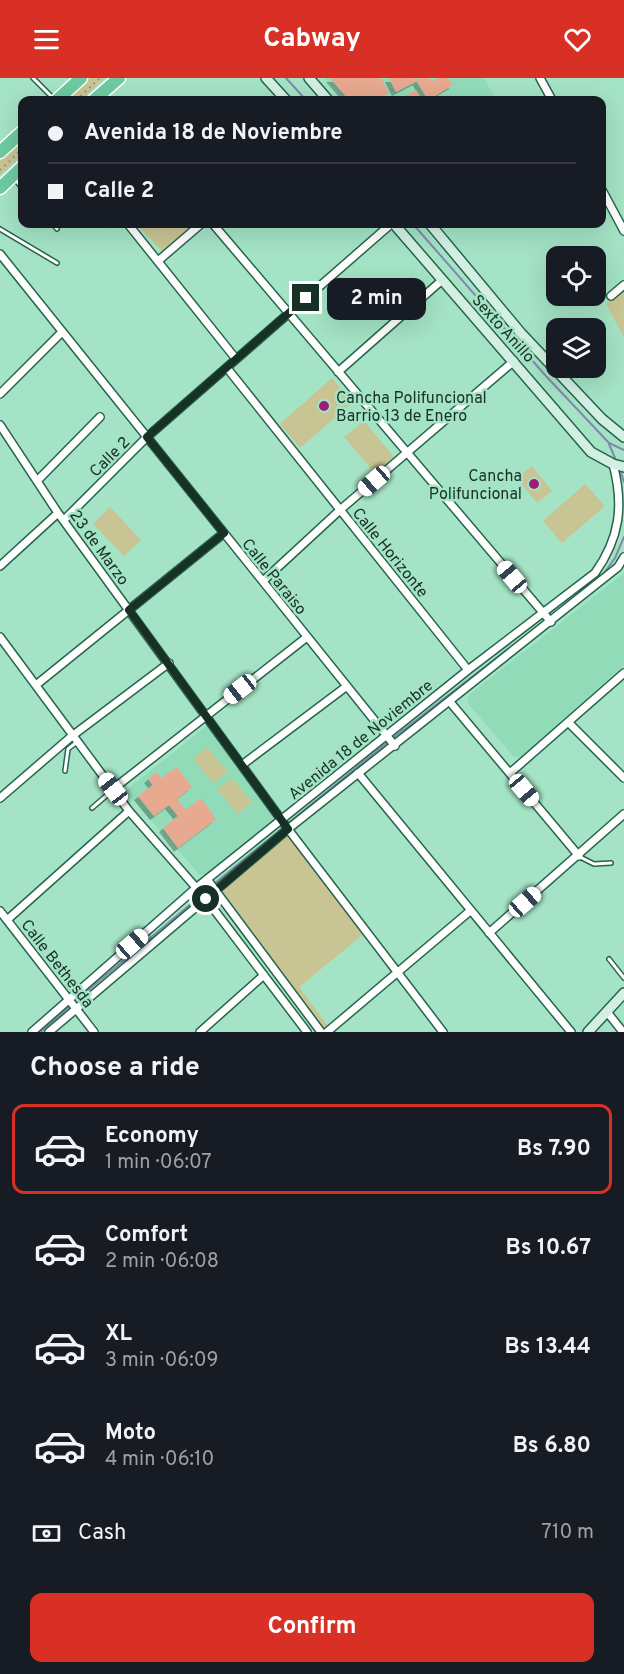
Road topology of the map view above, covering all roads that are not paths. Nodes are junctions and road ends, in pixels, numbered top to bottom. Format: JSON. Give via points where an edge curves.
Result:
{"nodes":[{"id":1,"x":33,"y":78,"type":"edge"},
{"id":2,"x":119,"y":78,"type":"edge"},
{"id":3,"x":266,"y":78,"type":"edge"},
{"id":4,"x":309,"y":78,"type":"edge"},
{"id":5,"x":540,"y":78,"type":"edge"},
{"id":6,"x":78,"y":79,"type":"edge"},
{"id":7,"x":53,"y":96,"type":"edge"},
{"id":8,"x":61,"y":96,"type":"edge"},
{"id":9,"x":99,"y":96,"type":"edge"},
{"id":10,"x":282,"y":96,"type":"edge"},
{"id":11,"x":325,"y":96,"type":"edge"},
{"id":12,"x":550,"y":96,"type":"edge"},
{"id":13,"x":18,"y":135,"type":"edge"},
{"id":14,"x":2,"y":146,"type":"edge"},
{"id":15,"x":18,"y":171,"type":"edge"},
{"id":16,"x":13,"y":176,"type":"junction"},
{"id":17,"x":18,"y":183,"type":"edge"},
{"id":18,"x":0,"y":188,"type":"edge"},
{"id":19,"x":606,"y":197,"type":"edge"},
{"id":20,"x":131,"y":228,"type":"edge"},
{"id":21,"x":196,"y":228,"type":"edge"},
{"id":22,"x":216,"y":228,"type":"edge"},
{"id":23,"x":387,"y":228,"type":"edge"},
{"id":24,"x":395,"y":228,"type":"edge"},
{"id":25,"x":433,"y":228,"type":"edge"},
{"id":26,"x":0,"y":229,"type":"edge"},
{"id":27,"x":624,"y":231,"type":"edge"},
{"id":28,"x":0,"y":254,"type":"edge"},
{"id":29,"x":158,"y":261,"type":"junction"},
{"id":30,"x":57,"y":263,"type":"dead end"},
{"id":31,"x":441,"y":281,"type":"junction"},
{"id":32,"x":624,"y":285,"type":"edge"},
{"id":33,"x":611,"y":296,"type":"dead end"},
{"id":34,"x":289,"y":313,"type":"junction"},
{"id":35,"x":62,"y":332,"type":"junction"},
{"id":36,"x":236,"y":359,"type":"junction"},
{"id":37,"x":514,"y":361,"type":"junction"},
{"id":38,"x":227,"y":368,"type":"junction"},
{"id":39,"x":339,"y":372,"type":"junction"},
{"id":40,"x":0,"y":394,"type":"edge"},
{"id":41,"x":100,"y":417,"type":"dead end"},
{"id":42,"x":0,"y":425,"type":"edge"},
{"id":43,"x":147,"y":437,"type":"junction"},
{"id":44,"x":624,"y":437,"type":"edge"},
{"id":45,"x":407,"y":452,"type":"junction"},
{"id":46,"x":613,"y":464,"type":"junction"},
{"id":47,"x":624,"y":467,"type":"edge"},
{"id":48,"x":37,"y":481,"type":"junction"},
{"id":49,"x":340,"y":510,"type":"junction"},
{"id":50,"x":58,"y":513,"type":"junction"},
{"id":51,"x":64,"y":520,"type":"junction"},
{"id":52,"x":224,"y":533,"type":"junction"},
{"id":53,"x":624,"y":557,"type":"edge"},
{"id":54,"x":0,"y":566,"type":"edge"},
{"id":55,"x":262,"y":581,"type":"junction"},
{"id":56,"x":129,"y":610,"type":"junction"},
{"id":57,"x":546,"y":618,"type":"junction"},
{"id":58,"x":0,"y":637,"type":"edge"},
{"id":59,"x":307,"y":637,"type":"junction"},
{"id":60,"x":3,"y":648,"type":"edge"},
{"id":61,"x":169,"y":663,"type":"junction"},
{"id":62,"x":468,"y":670,"type":"junction"},
{"id":63,"x":624,"y":674,"type":"edge"},
{"id":64,"x":36,"y":685,"type":"junction"},
{"id":65,"x":346,"y":686,"type":"junction"},
{"id":66,"x":450,"y":702,"type":"junction"},
{"id":67,"x":207,"y":715,"type":"junction"},
{"id":68,"x":568,"y":722,"type":"junction"},
{"id":69,"x":74,"y":739,"type":"junction"},
{"id":70,"x":391,"y":741,"type":"junction"},
{"id":71,"x":242,"y":765,"type":"junction"},
{"id":72,"x":65,"y":771,"type":"dead end"},
{"id":73,"x":358,"y":773,"type":"junction"},
{"id":74,"x":510,"y":773,"type":"junction"},
{"id":75,"x":624,"y":778,"type":"edge"},
{"id":76,"x":113,"y":789,"type":"junction"},
{"id":77,"x":0,"y":798,"type":"edge"},
{"id":78,"x":92,"y":808,"type":"dead end"},
{"id":79,"x":129,"y":811,"type":"junction"},
{"id":80,"x":624,"y":814,"type":"edge"},
{"id":81,"x":285,"y":824,"type":"junction"},
{"id":82,"x":579,"y":856,"type":"junction"},
{"id":83,"x":610,"y":863,"type":"dead end"},
{"id":84,"x":212,"y":886,"type":"junction"},
{"id":85,"x":197,"y":889,"type":"junction"},
{"id":86,"x":206,"y":898,"type":"junction"},
{"id":87,"x":0,"y":911,"type":"edge"},
{"id":88,"x":470,"y":911,"type":"junction"},
{"id":89,"x":7,"y":920,"type":"junction"},
{"id":90,"x":489,"y":933,"type":"junction"},
{"id":91,"x":609,"y":959,"type":"dead end"},
{"id":92,"x":395,"y":973,"type":"junction"},
{"id":93,"x":264,"y":975,"type":"junction"},
{"id":94,"x":624,"y":978,"type":"edge"},
{"id":95,"x":624,"y":993,"type":"edge"},
{"id":96,"x":72,"y":1004,"type":"junction"},
{"id":97,"x":607,"y":1012,"type":"junction"},
{"id":98,"x":32,"y":1032,"type":"edge"},
{"id":99,"x":49,"y":1032,"type":"edge"},
{"id":100,"x":94,"y":1032,"type":"edge"},
{"id":101,"x":200,"y":1032,"type":"edge"},
{"id":102,"x":307,"y":1032,"type":"edge"},
{"id":103,"x":321,"y":1032,"type":"edge"},
{"id":104,"x":327,"y":1032,"type":"edge"},
{"id":105,"x":442,"y":1032,"type":"edge"},
{"id":106,"x":571,"y":1032,"type":"edge"},
{"id":107,"x":588,"y":1032,"type":"edge"},
{"id":108,"x":623,"y":1032,"type":"edge"}],
"edges":[{"from":1,"to":7,"type":"lane"},
{"from":2,"to":9,"type":"highway"},
{"from":3,"to":10,"type":"main road"},
{"from":4,"to":11,"type":"main road"},
{"from":5,"to":12,"type":"street"},
{"from":6,"to":8,"type":"highway"},
{"from":13,"to":14,"type":"highway"},
{"from":15,"to":16,"type":"highway"},
{"from":16,"to":17,"type":"lane"},
{"from":16,"to":18,"type":"highway"},
{"from":19,"to":27,"type":"street"},
{"from":20,"to":29,"type":"street"},
{"from":21,"to":29,"type":"street"},
{"from":22,"to":34,"type":"street"},
{"from":23,"to":34,"type":"street","name":"Calle 2"},
{"from":24,"to":31,"type":"main road","name":"Sexto Anillo"},
{"from":25,"to":44,"type":"main road","name":"Sexto Anillo","via":[[520,333]]},
{"from":26,"to":30,"type":"lane"},
{"from":28,"to":35,"type":"street","name":"Calle Paraiso"},
{"from":29,"to":36,"type":"street"},
{"from":31,"to":37,"type":"main road","name":"Sexto Anillo"},
{"from":31,"to":39,"type":"street"},
{"from":32,"to":33,"type":"street"},
{"from":34,"to":36,"type":"street","name":"Calle 2"},
{"from":34,"to":39,"type":"street"},
{"from":35,"to":40,"type":"street"},
{"from":35,"to":43,"type":"street","name":"Calle Paraiso"},
{"from":36,"to":38,"type":"street","name":"Calle 2"},
{"from":37,"to":45,"type":"street"},
{"from":37,"to":46,"type":"main road","name":"Sexto Anillo","via":[[586,447]]},
{"from":38,"to":43,"type":"street","name":"Calle 2"},
{"from":38,"to":49,"type":"street","name":"Calle Horizonte"},
{"from":39,"to":45,"type":"street"},
{"from":41,"to":48,"type":"street"},
{"from":42,"to":48,"type":"street","name":"23 de Marzo"},
{"from":43,"to":51,"type":"street","name":"Calle 2"},
{"from":43,"to":52,"type":"street","name":"Calle Paraiso"},
{"from":45,"to":49,"type":"street"},
{"from":45,"to":57,"type":"street"},
{"from":46,"to":47,"type":"main road","name":"Sexto Anillo"},
{"from":46,"to":57,"type":"street","name":"Avenida 18 de Noviembre","via":[[620,511],[615,540],[595,573]]},
{"from":48,"to":50,"type":"street","name":"23 de Marzo"},
{"from":49,"to":55,"type":"street"},
{"from":49,"to":62,"type":"street","name":"Calle Horizonte"},
{"from":50,"to":51,"type":"street","name":"23 de Marzo"},
{"from":50,"to":54,"type":"street"},
{"from":51,"to":56,"type":"street","name":"23 de Marzo"},
{"from":52,"to":55,"type":"street","name":"Calle Paraiso"},
{"from":52,"to":56,"type":"street"},
{"from":53,"to":57,"type":"street","name":"Avenida 18 de Noviembre","via":[[618,567]]},
{"from":55,"to":59,"type":"street","name":"Calle Paraiso"},
{"from":56,"to":61,"type":"street","name":"23 de Marzo"},
{"from":56,"to":64,"type":"street"},
{"from":57,"to":62,"type":"street","name":"Avenida 18 de Noviembre"},
{"from":57,"to":66,"type":"street","name":"Avenida 18 de Noviembre"},
{"from":58,"to":60,"type":"street"},
{"from":59,"to":65,"type":"street","name":"Calle Paraiso"},
{"from":59,"to":67,"type":"street"},
{"from":60,"to":64,"type":"street"},
{"from":61,"to":67,"type":"street","name":"23 de Marzo"},
{"from":61,"to":69,"type":"street"},
{"from":62,"to":70,"type":"street","name":"Avenida 18 de Noviembre"},
{"from":63,"to":68,"type":"street"},
{"from":64,"to":69,"type":"street"},
{"from":65,"to":70,"type":"street","name":"Calle Paraiso"},
{"from":65,"to":71,"type":"street"},
{"from":66,"to":70,"type":"street","name":"Avenida 18 de Noviembre"},
{"from":66,"to":74,"type":"street"},
{"from":67,"to":71,"type":"street","name":"23 de Marzo"},
{"from":67,"to":76,"type":"street"},
{"from":68,"to":74,"type":"street"},
{"from":68,"to":75,"type":"street"},
{"from":69,"to":72,"type":"lane","via":[[68,749]]},
{"from":69,"to":76,"type":"street"},
{"from":69,"to":77,"type":"street"},
{"from":70,"to":73,"type":"street","name":"Avenida 18 de Noviembre"},
{"from":70,"to":81,"type":"street","name":"Avenida 18 de Noviembre"},
{"from":71,"to":81,"type":"street","name":"23 de Marzo"},
{"from":73,"to":81,"type":"street","name":"Avenida 18 de Noviembre"},
{"from":73,"to":88,"type":"street"},
{"from":74,"to":82,"type":"street"},
{"from":76,"to":78,"type":"lane"},
{"from":76,"to":79,"type":"street"},
{"from":79,"to":85,"type":"street"},
{"from":79,"to":89,"type":"street"},
{"from":80,"to":82,"type":"street"},
{"from":81,"to":84,"type":"street","name":"Avenida 18 de Noviembre"},
{"from":81,"to":84,"type":"street","name":"Avenida 18 de Noviembre"},
{"from":81,"to":92,"type":"street","name":"23 de Marzo"},
{"from":82,"to":83,"type":"lane","via":[[594,864]]},
{"from":82,"to":90,"type":"street"},
{"from":84,"to":85,"type":"street","name":"Avenida 18 de Noviembre"},
{"from":84,"to":86,"type":"street","name":"Avenida 18 de Noviembre"},
{"from":84,"to":103,"type":"street"},
{"from":85,"to":86,"type":"street"},
{"from":85,"to":96,"type":"street","name":"Avenida 18 de Noviembre"},
{"from":86,"to":93,"type":"street"},
{"from":86,"to":96,"type":"street","name":"Avenida 18 de Noviembre"},
{"from":87,"to":89,"type":"street","name":"Calle Bethesda"},
{"from":88,"to":90,"type":"street"},
{"from":88,"to":92,"type":"street"},
{"from":89,"to":96,"type":"street","name":"Calle Bethesda"},
{"from":90,"to":106,"type":"street"},
{"from":91,"to":94,"type":"lane"},
{"from":92,"to":104,"type":"street"},
{"from":92,"to":105,"type":"street","name":"23 de Marzo"},
{"from":93,"to":101,"type":"street"},
{"from":93,"to":102,"type":"street"},
{"from":95,"to":97,"type":"main road"},
{"from":96,"to":98,"type":"street","name":"Avenida 18 de Noviembre"},
{"from":96,"to":99,"type":"street","name":"Avenida 18 de Noviembre"},
{"from":96,"to":100,"type":"street","name":"Calle Bethesda"},
{"from":97,"to":107,"type":"main road"},
{"from":97,"to":108,"type":"street"}]}
